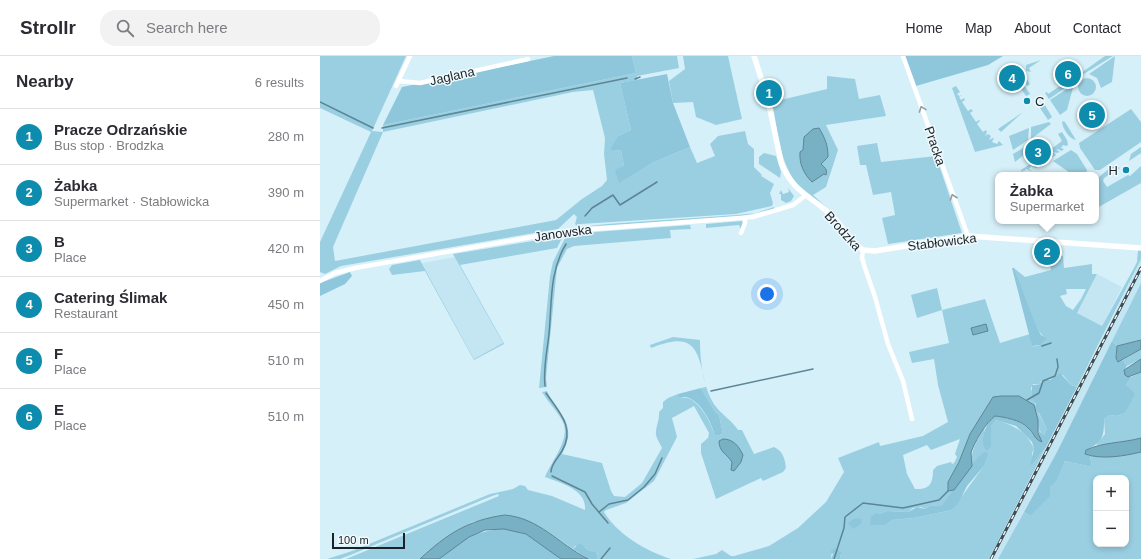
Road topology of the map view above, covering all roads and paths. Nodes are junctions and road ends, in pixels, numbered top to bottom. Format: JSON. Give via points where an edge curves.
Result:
{"nodes":[{"id":1,"x":410,"y":56,"type":"edge"},
{"id":2,"x":754,"y":56,"type":"edge"},
{"id":3,"x":903,"y":56,"type":"edge"},
{"id":4,"x":528,"y":58,"type":"dead end"},
{"id":5,"x":399,"y":81,"type":"junction"},
{"id":6,"x":396,"y":86,"type":"dead end"},
{"id":7,"x":805,"y":196,"type":"junction"},
{"id":8,"x":744,"y":218,"type":"junction"},
{"id":9,"x":741,"y":233,"type":"dead end"},
{"id":10,"x":968,"y":236,"type":"junction"},
{"id":11,"x":1141,"y":248,"type":"edge"},
{"id":12,"x":863,"y":250,"type":"junction"},
{"id":13,"x":320,"y":281,"type":"edge"},
{"id":14,"x":912,"y":419,"type":"dead end"}],
"edges":[{"from":1,"to":5,"type":"street"},
{"from":2,"to":7,"type":"street","name":"Brodzka","via":[[771,112],[781,162],[790,180]]},
{"from":10,"to":3,"type":"street","name":"Pracka","one_way":true},
{"from":4,"to":5,"type":"street","name":"Jaglana","via":[[420,83]]},
{"from":5,"to":6,"type":"street"},
{"from":7,"to":8,"type":"street","name":"Janowska","via":[[793,205]]},
{"from":7,"to":12,"type":"street","name":"Brodzka","via":[[830,214]]},
{"from":8,"to":9,"type":"street"},
{"from":8,"to":13,"type":"street","name":"Janowska","via":[[566,231],[355,268],[335,273]]},
{"from":10,"to":11,"type":"street","name":"Stabłowicka"},
{"from":10,"to":12,"type":"street","name":"Stabłowicka","via":[[874,251]]},
{"from":12,"to":14,"type":"street","name":"Brodzka","via":[[862,258],[888,344],[903,381]]}]}
